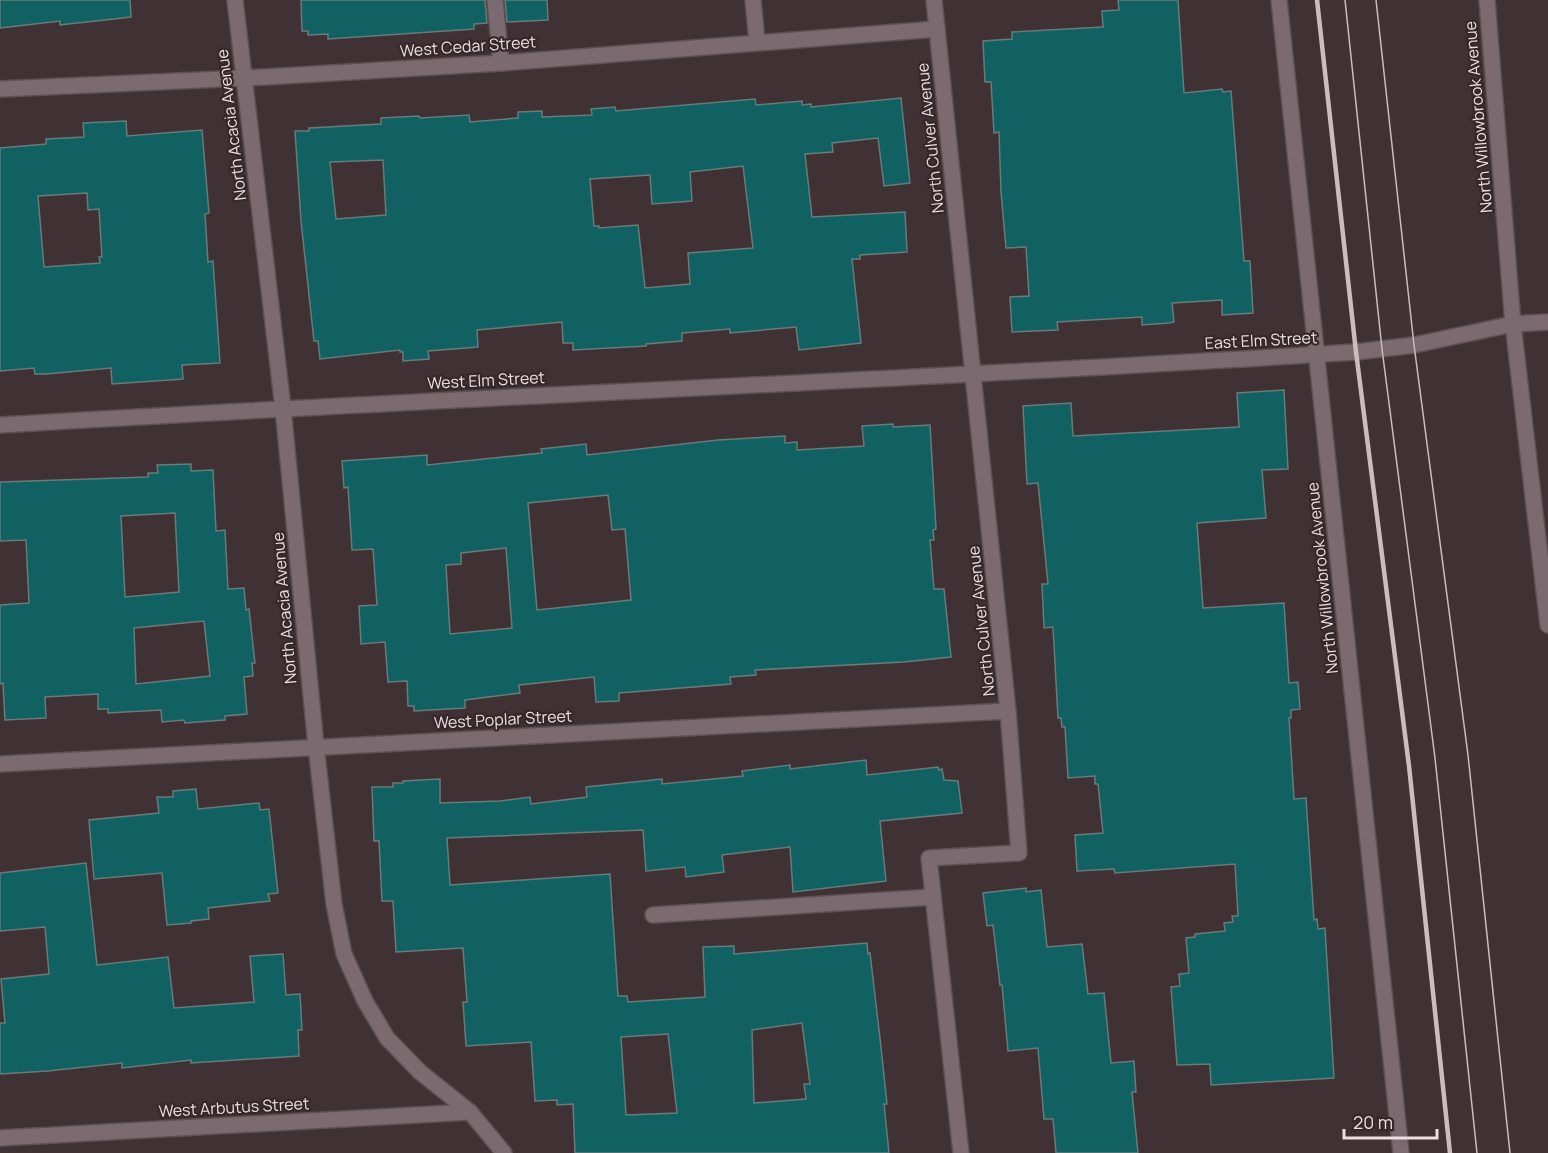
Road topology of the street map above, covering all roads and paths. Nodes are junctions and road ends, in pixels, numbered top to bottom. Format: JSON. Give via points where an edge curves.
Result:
{"nodes":[{"id":1,"x":235,"y":0,"type":"edge"},
{"id":2,"x":495,"y":0,"type":"edge"},
{"id":3,"x":753,"y":0,"type":"edge"},
{"id":4,"x":934,"y":0,"type":"edge"},
{"id":5,"x":1279,"y":0,"type":"edge"},
{"id":6,"x":1487,"y":0,"type":"edge"},
{"id":7,"x":937,"y":29,"type":"junction"},
{"id":8,"x":757,"y":42,"type":"junction"},
{"id":9,"x":501,"y":63,"type":"junction"},
{"id":10,"x":244,"y":78,"type":"junction"},
{"id":11,"x":0,"y":90,"type":"edge"},
{"id":12,"x":1548,"y":322,"type":"edge"},
{"id":13,"x":1513,"y":324,"type":"junction"},
{"id":14,"x":1316,"y":354,"type":"junction"},
{"id":15,"x":974,"y":375,"type":"junction"},
{"id":16,"x":283,"y":408,"type":"junction"},
{"id":17,"x":0,"y":425,"type":"edge"},
{"id":18,"x":1548,"y":626,"type":"edge"},
{"id":19,"x":1008,"y":711,"type":"junction"},
{"id":20,"x":315,"y":746,"type":"junction"},
{"id":21,"x":0,"y":764,"type":"edge"},
{"id":22,"x":933,"y":897,"type":"junction"},
{"id":23,"x":653,"y":915,"type":"dead end"},
{"id":24,"x":470,"y":1112,"type":"junction"},
{"id":25,"x":0,"y":1138,"type":"edge"},
{"id":26,"x":504,"y":1153,"type":"edge"},
{"id":27,"x":961,"y":1153,"type":"edge"},
{"id":28,"x":1401,"y":1153,"type":"edge"}],
"edges":[{"from":1,"to":10,"type":"street","name":"North Acacia Avenue"},
{"from":2,"to":9,"type":"street"},
{"from":3,"to":8,"type":"street"},
{"from":4,"to":7,"type":"street","name":"North Culver Avenue"},
{"from":5,"to":14,"type":"street","name":"North Willowbrook Avenue"},
{"from":6,"to":13,"type":"street","name":"North Willowbrook Avenue"},
{"from":7,"to":8,"type":"street","name":"West Cedar Street"},
{"from":7,"to":15,"type":"street","name":"North Culver Avenue"},
{"from":8,"to":9,"type":"street","name":"West Cedar Street"},
{"from":9,"to":10,"type":"street","name":"West Cedar Street"},
{"from":10,"to":11,"type":"street","name":"West Cedar Street"},
{"from":10,"to":16,"type":"street","name":"North Acacia Avenue"},
{"from":12,"to":13,"type":"street","name":"East Elm Street"},
{"from":13,"to":14,"type":"street","name":"East Elm Street","via":[[1414,345]]},
{"from":13,"to":18,"type":"street","name":"North Willowbrook Avenue"},
{"from":14,"to":15,"type":"street","name":"East Elm Street"},
{"from":14,"to":28,"type":"street","name":"North Willowbrook Avenue"},
{"from":15,"to":16,"type":"street","name":"West Elm Street"},
{"from":15,"to":19,"type":"street","name":"North Culver Avenue"},
{"from":16,"to":17,"type":"street","name":"West Elm Street"},
{"from":16,"to":20,"type":"street","name":"North Acacia Avenue"},
{"from":19,"to":20,"type":"street","name":"West Poplar Street"},
{"from":19,"to":22,"type":"street","name":"North Culver Avenue","via":[[1019,853],[929,858]]},
{"from":20,"to":21,"type":"street","name":"West Poplar Street"},
{"from":20,"to":24,"type":"street","name":"North Acacia Avenue","via":[[344,954],[387,1038],[420,1072]]},
{"from":22,"to":23,"type":"street"},
{"from":22,"to":27,"type":"street","name":"North Culver Avenue"},
{"from":24,"to":25,"type":"street","name":"West Arbutus Street"},
{"from":24,"to":26,"type":"street","name":"North Acacia Avenue"}]}
